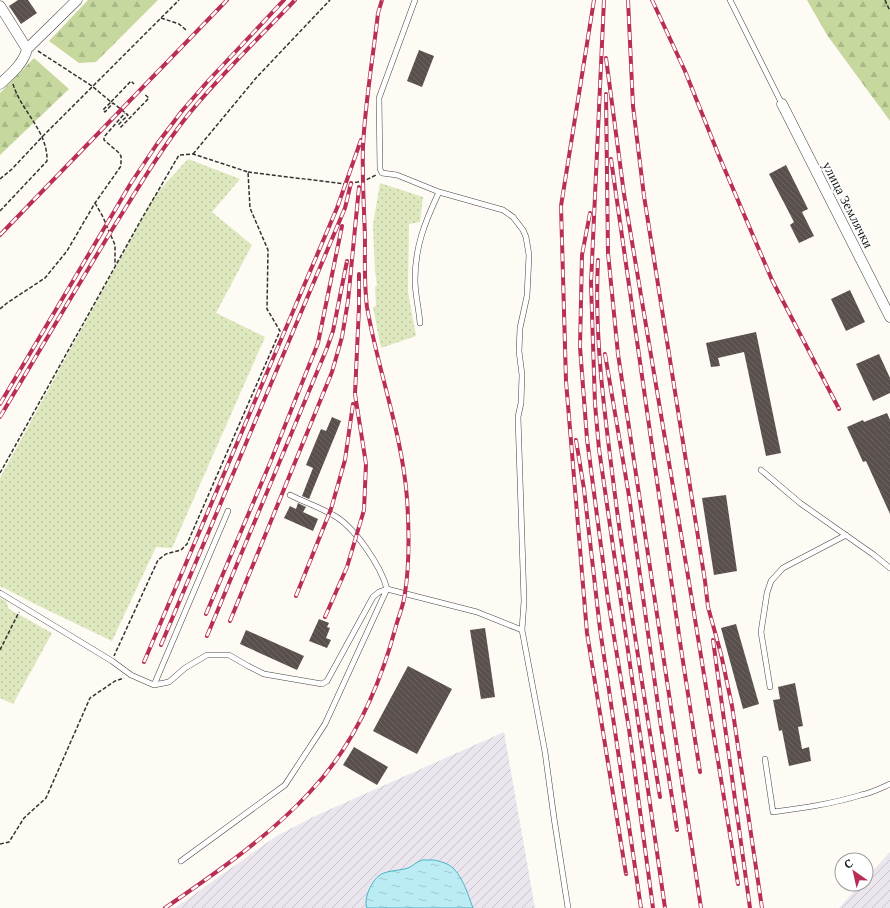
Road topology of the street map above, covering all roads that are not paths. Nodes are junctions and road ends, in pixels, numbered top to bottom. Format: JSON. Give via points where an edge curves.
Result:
{"nodes":[{"id":1,"x":77,"y":0,"type":"edge"},
{"id":2,"x":415,"y":0,"type":"edge"},
{"id":3,"x":730,"y":0,"type":"edge"},
{"id":4,"x":0,"y":6,"type":"edge"},
{"id":5,"x":26,"y":49,"type":"junction"},
{"id":6,"x":0,"y":84,"type":"edge"},
{"id":7,"x":782,"y":104,"type":"joint"},
{"id":8,"x":439,"y":192,"type":"junction"},
{"id":9,"x":890,"y":317,"type":"edge"},
{"id":10,"x":420,"y":323,"type":"dead end"},
{"id":11,"x":761,"y":470,"type":"dead end"},
{"id":12,"x":290,"y":496,"type":"dead end"},
{"id":13,"x":228,"y":510,"type":"dead end"},
{"id":14,"x":846,"y":535,"type":"junction"},
{"id":15,"x":890,"y":568,"type":"edge"},
{"id":16,"x":387,"y":589,"type":"junction"},
{"id":17,"x":0,"y":593,"type":"edge"},
{"id":18,"x":522,"y":630,"type":"junction"},
{"id":19,"x":154,"y":685,"type":"junction"},
{"id":20,"x":770,"y":687,"type":"dead end"},
{"id":21,"x":765,"y":759,"type":"dead end"},
{"id":22,"x":890,"y":784,"type":"edge"},
{"id":23,"x":181,"y":861,"type":"dead end"},
{"id":24,"x":568,"y":908,"type":"edge"}],
"edges":[{"from":1,"to":5,"type":"street"},
{"from":2,"to":8,"type":"lane","via":[[379,98],[380,169],[382,173],[397,175]]},
{"from":3,"to":7,"type":"lane"},
{"from":4,"to":5,"type":"street"},
{"from":5,"to":6,"type":"street","via":[[25,55],[11,74]]},
{"from":7,"to":9,"type":"street","name":"улица Землячки"},
{"from":8,"to":10,"type":"lane","via":[[418,243],[415,281]]},
{"from":8,"to":18,"type":"lane","via":[[503,210],[513,217],[526,237],[529,255],[527,296],[520,328],[522,375],[518,417],[524,601]]},
{"from":11,"to":14,"type":"lane","via":[[800,503]]},
{"from":12,"to":16,"type":"lane","via":[[334,515],[348,527],[376,564]]},
{"from":13,"to":19,"type":"lane"},
{"from":14,"to":15,"type":"lane"},
{"from":14,"to":20,"type":"lane","via":[[789,564],[771,581],[761,632]]},
{"from":16,"to":18,"type":"lane","via":[[477,612]]},
{"from":16,"to":19,"type":"lane","via":[[373,597],[327,681],[322,684],[264,674],[229,655],[207,656],[185,668],[169,682]]},
{"from":16,"to":23,"type":"lane","via":[[325,724],[285,785]]},
{"from":17,"to":19,"type":"lane","via":[[131,675]]},
{"from":18,"to":24,"type":"lane","via":[[545,752]]},
{"from":21,"to":22,"type":"lane","via":[[773,812],[817,807],[863,795]]}]}
